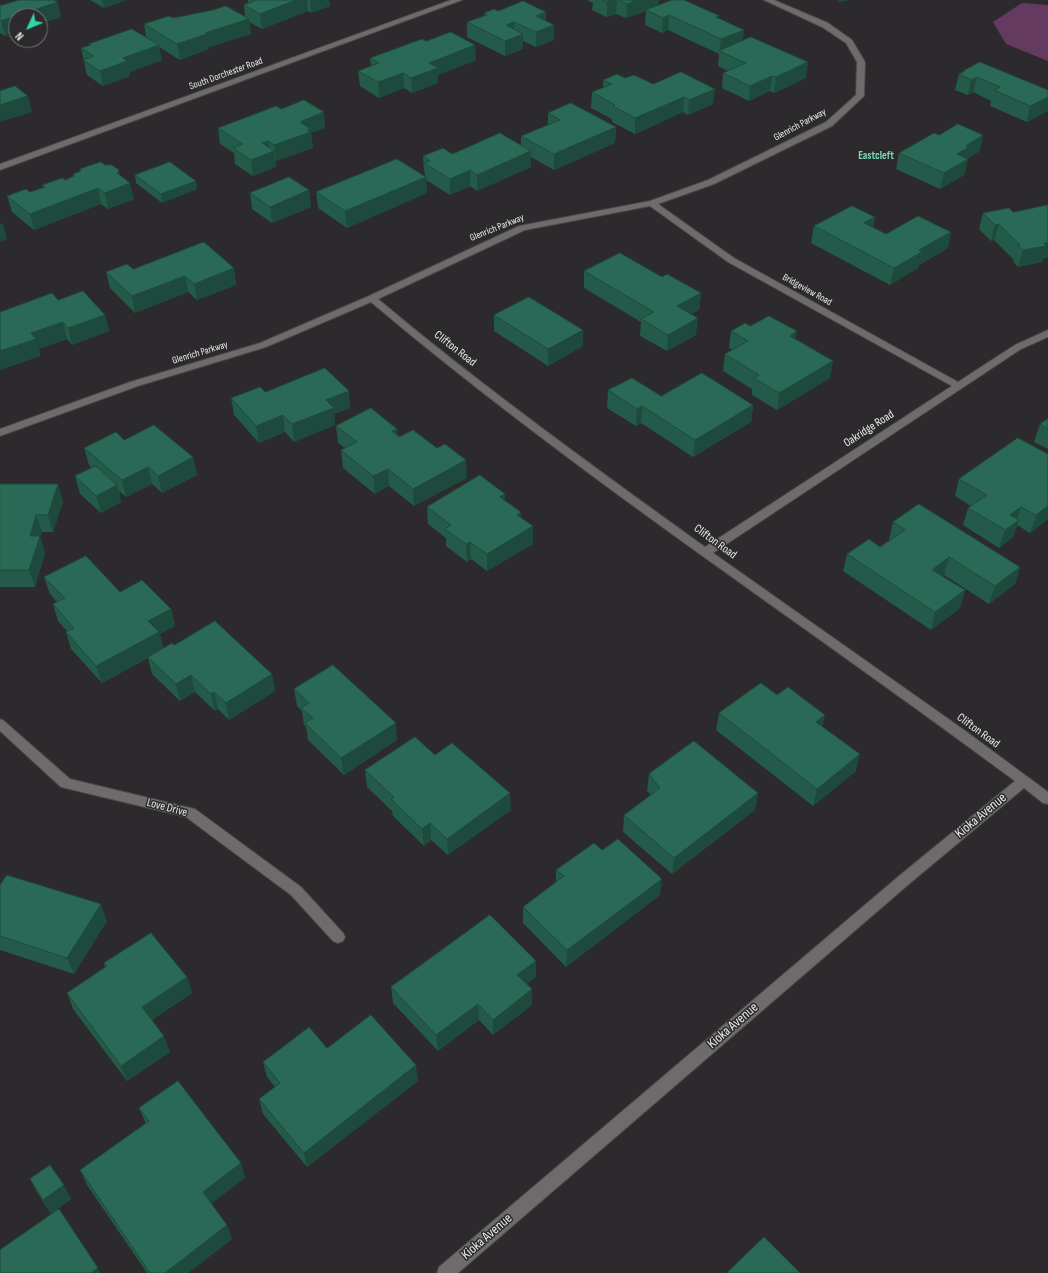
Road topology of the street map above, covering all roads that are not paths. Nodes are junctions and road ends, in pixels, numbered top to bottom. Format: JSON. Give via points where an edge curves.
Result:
{"nodes":[{"id":1,"x":458,"y":0,"type":"edge"},
{"id":2,"x":768,"y":0,"type":"edge"},
{"id":3,"x":0,"y":167,"type":"edge"},
{"id":4,"x":652,"y":202,"type":"junction"},
{"id":5,"x":372,"y":298,"type":"junction"},
{"id":6,"x":1048,"y":333,"type":"edge"},
{"id":7,"x":959,"y":386,"type":"junction"},
{"id":8,"x":0,"y":433,"type":"edge"},
{"id":9,"x":706,"y":552,"type":"junction"},
{"id":10,"x":0,"y":724,"type":"edge"},
{"id":11,"x":1024,"y":781,"type":"junction"},
{"id":12,"x":1048,"y":799,"type":"edge"},
{"id":13,"x":338,"y":937,"type":"dead end"},
{"id":14,"x":445,"y":1273,"type":"edge"}],
"edges":[{"from":1,"to":3,"type":"street","name":"South Dorchester Road"},
{"from":2,"to":4,"type":"street","name":"Glenrich Parkway","via":[[825,25],[849,42],[861,62],[860,96],[829,124],[711,182]]},
{"from":4,"to":5,"type":"street","name":"Glenrich Parkway","via":[[522,228]]},
{"from":4,"to":7,"type":"street","name":"Bridgeview Road","via":[[731,260]]},
{"from":5,"to":8,"type":"street","name":"Glenrich Parkway","via":[[263,345],[134,384]]},
{"from":5,"to":9,"type":"street","name":"Clifton Road","via":[[435,351],[583,464]]},
{"from":6,"to":7,"type":"street","name":"Oakridge Road","via":[[1018,347]]},
{"from":7,"to":9,"type":"street","name":"Oakridge Road"},
{"from":9,"to":11,"type":"street","name":"Clifton Road"},
{"from":10,"to":13,"type":"street","name":"Love Drive","via":[[66,783],[190,813],[296,891]]},
{"from":11,"to":12,"type":"street","name":"Clifton Road"},
{"from":11,"to":14,"type":"street","name":"Kioka Avenue","via":[[898,885]]}]}
